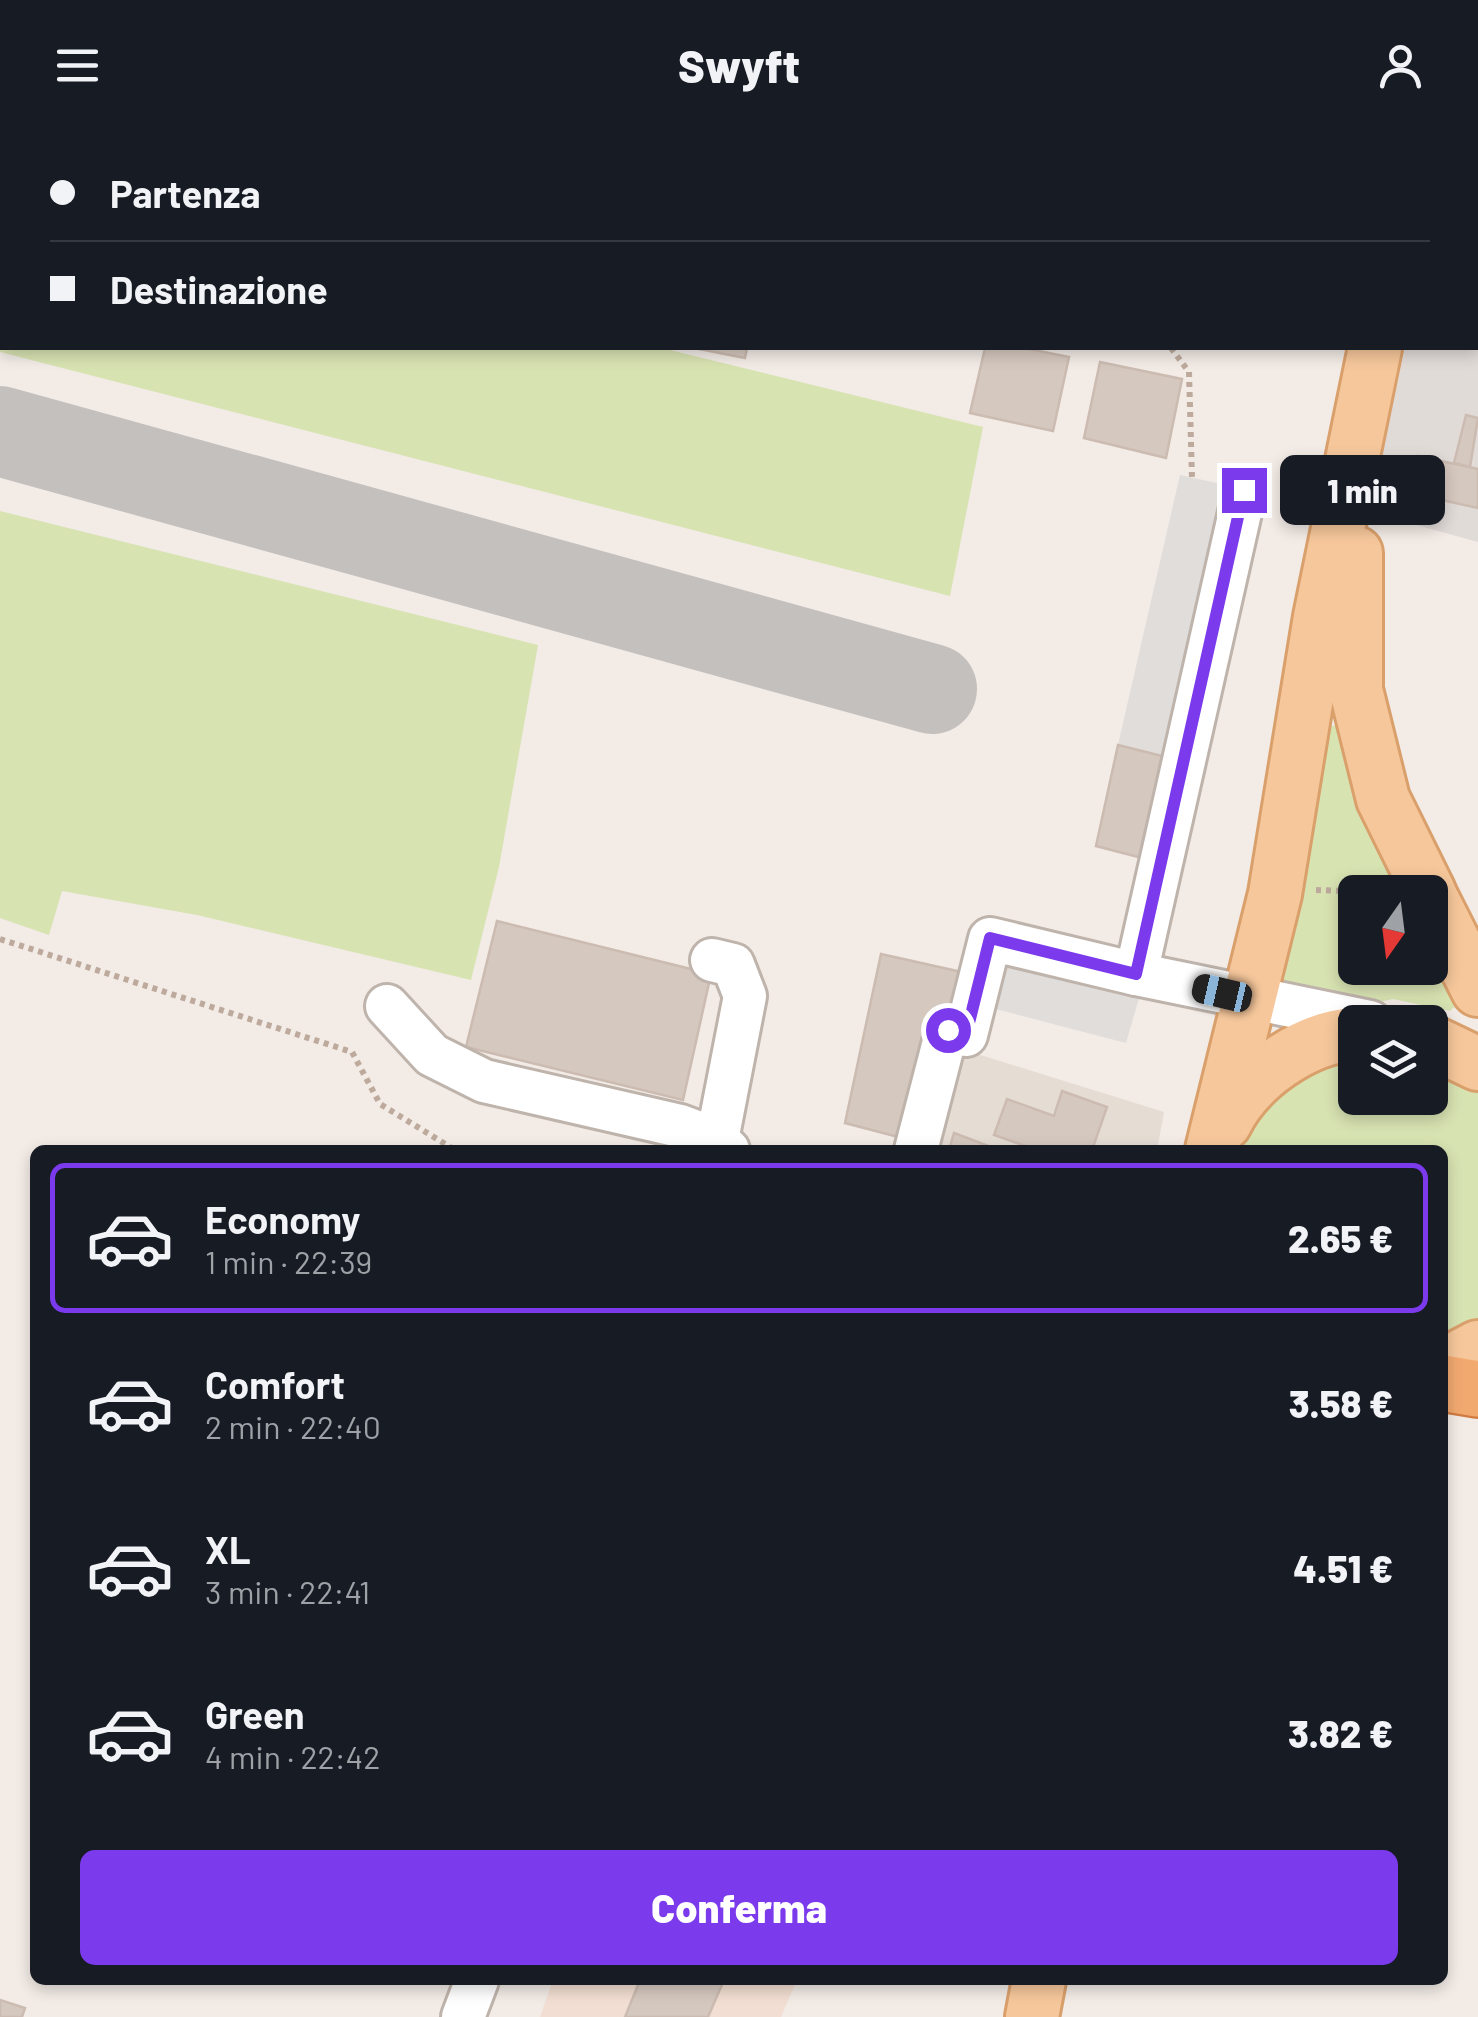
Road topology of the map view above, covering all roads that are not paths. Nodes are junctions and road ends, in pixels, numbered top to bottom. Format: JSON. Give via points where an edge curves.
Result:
{"nodes":[{"id":1,"x":1375,"y":350,"type":"edge"},
{"id":2,"x":1362,"y":411,"type":"junction"},
{"id":3,"x":1244,"y":490,"type":"dead end"},
{"id":4,"x":1420,"y":875,"type":"edge"},
{"id":5,"x":1448,"y":931,"type":"edge"},
{"id":6,"x":712,"y":960,"type":"dead end"},
{"id":7,"x":1136,"y":974,"type":"junction"},
{"id":8,"x":1478,"y":990,"type":"edge"},
{"id":9,"x":1251,"y":1000,"type":"junction"},
{"id":10,"x":387,"y":1006,"type":"dead end"},
{"id":11,"x":1338,"y":1016,"type":"edge"},
{"id":12,"x":1338,"y":1039,"type":"edge"},
{"id":13,"x":1448,"y":1050,"type":"edge"},
{"id":14,"x":1478,"y":1064,"type":"edge"},
{"id":15,"x":723,"y":1145,"type":"edge"},
{"id":16,"x":917,"y":1145,"type":"edge"},
{"id":17,"x":1214,"y":1145,"type":"edge"},
{"id":18,"x":1215,"y":1145,"type":"edge"},
{"id":19,"x":1478,"y":1346,"type":"edge"},
{"id":20,"x":1448,"y":1363,"type":"edge"},
{"id":21,"x":1448,"y":1384,"type":"edge"},
{"id":22,"x":1478,"y":1388,"type":"edge"},
{"id":23,"x":476,"y":1985,"type":"edge"},
{"id":24,"x":1038,"y":1985,"type":"edge"},
{"id":25,"x":462,"y":2017,"type":"edge"},
{"id":26,"x":1032,"y":2017,"type":"edge"}],
"edges":[{"from":1,"to":2,"type":"main road"},
{"from":2,"to":4,"type":"main road","via":[[1356,690],[1383,799]]},
{"from":2,"to":9,"type":"main road"},
{"from":3,"to":7,"type":"street"},
{"from":5,"to":8,"type":"main road"},
{"from":6,"to":15,"type":"street","via":[[733,964],[745,996]]},
{"from":7,"to":9,"type":"street"},
{"from":7,"to":16,"type":"street","via":[[990,938],[966,1035],[948,1030]]},
{"from":9,"to":11,"type":"street"},
{"from":9,"to":17,"type":"main road"},
{"from":10,"to":15,"type":"street","via":[[432,1055],[484,1081],[680,1126]]},
{"from":12,"to":18,"type":"main road","via":[[1299,1051],[1258,1079]]},
{"from":13,"to":14,"type":"main road"},
{"from":19,"to":20,"type":"main road"},
{"from":21,"to":22,"type":"highway"},
{"from":23,"to":25,"type":"street"},
{"from":24,"to":26,"type":"main road"}]}
